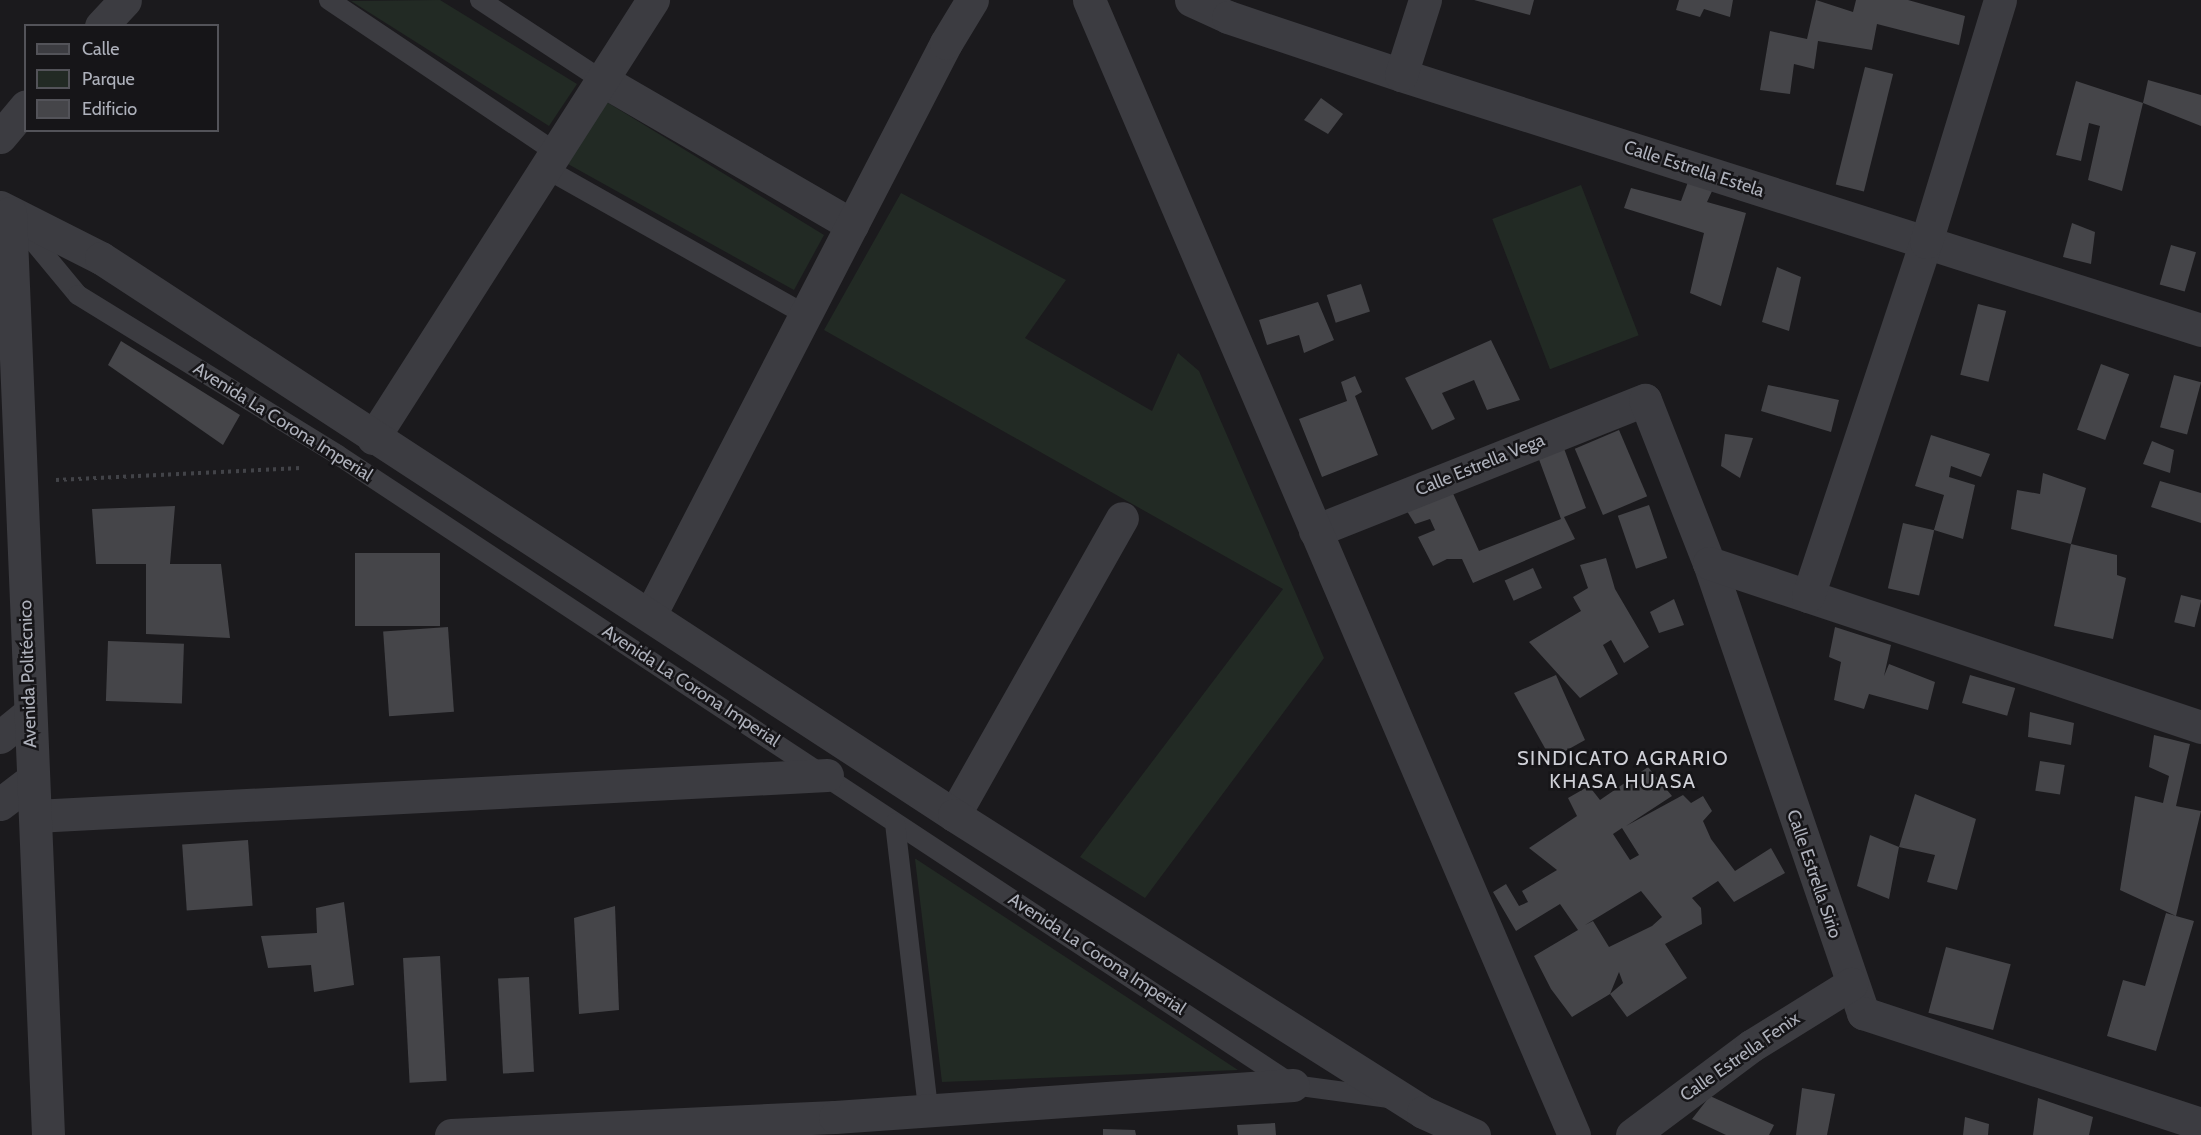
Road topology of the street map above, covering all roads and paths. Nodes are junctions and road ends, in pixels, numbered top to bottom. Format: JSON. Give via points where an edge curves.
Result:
{"nodes":[{"id":1,"x":125,"y":0,"type":"edge"},
{"id":2,"x":329,"y":0,"type":"edge"},
{"id":3,"x":480,"y":0,"type":"edge"},
{"id":4,"x":653,"y":0,"type":"edge"},
{"id":5,"x":972,"y":0,"type":"edge"},
{"id":6,"x":1089,"y":0,"type":"edge"},
{"id":7,"x":1191,"y":0,"type":"edge"},
{"id":8,"x":1425,"y":0,"type":"edge"},
{"id":9,"x":2000,"y":0,"type":"edge"},
{"id":10,"x":103,"y":24,"type":"edge"},
{"id":11,"x":1401,"y":75,"type":"junction"},
{"id":12,"x":602,"y":80,"type":"junction"},
{"id":13,"x":24,"y":108,"type":"edge"},
{"id":14,"x":0,"y":137,"type":"edge"},
{"id":15,"x":550,"y":160,"type":"junction"},
{"id":16,"x":5,"y":210,"type":"edge"},
{"id":17,"x":852,"y":225,"type":"junction"},
{"id":18,"x":1926,"y":242,"type":"junction"},
{"id":19,"x":6,"y":293,"type":"edge"},
{"id":20,"x":806,"y":315,"type":"junction"},
{"id":21,"x":2201,"y":330,"type":"edge"},
{"id":22,"x":1644,"y":400,"type":"joint"},
{"id":23,"x":373,"y":438,"type":"junction"},
{"id":24,"x":338,"y":455,"type":"junction"},
{"id":25,"x":20,"y":482,"type":"junction"},
{"id":26,"x":1122,"y":518,"type":"dead end"},
{"id":27,"x":1315,"y":531,"type":"junction"},
{"id":28,"x":1709,"y":563,"type":"junction"},
{"id":29,"x":1808,"y":596,"type":"junction"},
{"id":30,"x":650,"y":615,"type":"junction"},
{"id":31,"x":30,"y":714,"type":"junction"},
{"id":32,"x":2201,"y":727,"type":"edge"},
{"id":33,"x":0,"y":736,"type":"edge"},
{"id":34,"x":827,"y":775,"type":"junction"},
{"id":35,"x":33,"y":779,"type":"junction"},
{"id":36,"x":0,"y":804,"type":"edge"},
{"id":37,"x":954,"y":815,"type":"junction"},
{"id":38,"x":35,"y":816,"type":"junction"},
{"id":39,"x":895,"y":823,"type":"junction"},
{"id":40,"x":1851,"y":984,"type":"junction"},
{"id":41,"x":1293,"y":1085,"type":"junction"},
{"id":42,"x":1405,"y":1100,"type":"junction"},
{"id":43,"x":928,"y":1108,"type":"junction"},
{"id":44,"x":2201,"y":1124,"type":"edge"},
{"id":45,"x":835,"y":1126,"type":"edge"},
{"id":46,"x":48,"y":1135,"type":"edge"},
{"id":47,"x":451,"y":1135,"type":"edge"},
{"id":48,"x":1474,"y":1135,"type":"edge"},
{"id":49,"x":1574,"y":1135,"type":"edge"},
{"id":50,"x":1632,"y":1135,"type":"edge"}],
"edges":[{"from":1,"to":10,"type":"street"},
{"from":2,"to":15,"type":"lane"},
{"from":3,"to":12,"type":"lane"},
{"from":4,"to":12,"type":"street"},
{"from":5,"to":17,"type":"street"},
{"from":6,"to":27,"type":"street"},
{"from":7,"to":11,"type":"street","name":"Calle Estrella Estela","via":[[1228,17]]},
{"from":8,"to":11,"type":"street"},
{"from":9,"to":18,"type":"street"},
{"from":11,"to":18,"type":"street","name":"Calle Estrella Estela"},
{"from":12,"to":15,"type":"street"},
{"from":12,"to":17,"type":"street"},
{"from":13,"to":14,"type":"street"},
{"from":15,"to":20,"type":"lane"},
{"from":15,"to":23,"type":"street"},
{"from":16,"to":19,"type":"street","name":"Avenida Politécnico"},
{"from":16,"to":23,"type":"street","name":"Avenida La Corona Imperial","via":[[101,258]]},
{"from":16,"to":24,"type":"lane","name":"Avenida La Corona Imperial","via":[[78,295]]},
{"from":17,"to":20,"type":"street"},
{"from":18,"to":21,"type":"street","name":"Calle Estrella Estela"},
{"from":18,"to":29,"type":"street"},
{"from":19,"to":25,"type":"street","name":"Avenida Politécnico"},
{"from":20,"to":30,"type":"street"},
{"from":22,"to":27,"type":"street","name":"Calle Estrella Vega"},
{"from":22,"to":28,"type":"street","name":"Calle Estrella Sirio"},
{"from":23,"to":30,"type":"street","name":"Avenida La Corona Imperial"},
{"from":24,"to":25,"type":"path","via":[[313,467]]},
{"from":24,"to":34,"type":"lane","name":"Avenida La Corona Imperial"},
{"from":25,"to":31,"type":"street","name":"Avenida Politécnico"},
{"from":26,"to":37,"type":"street"},
{"from":27,"to":49,"type":"street"},
{"from":28,"to":29,"type":"street"},
{"from":28,"to":40,"type":"street","name":"Calle Estrella Sirio"},
{"from":29,"to":32,"type":"street"},
{"from":30,"to":37,"type":"street","name":"Avenida La Corona Imperial"},
{"from":31,"to":33,"type":"street"},
{"from":31,"to":35,"type":"street","name":"Avenida Politécnico"},
{"from":34,"to":38,"type":"street"},
{"from":34,"to":39,"type":"lane","name":"Avenida La Corona Imperial"},
{"from":35,"to":36,"type":"street"},
{"from":35,"to":38,"type":"street","name":"Avenida Politécnico"},
{"from":37,"to":42,"type":"street","name":"Avenida La Corona Imperial"},
{"from":38,"to":46,"type":"street","name":"Avenida Politécnico"},
{"from":39,"to":41,"type":"lane","name":"Avenida La Corona Imperial"},
{"from":39,"to":43,"type":"lane"},
{"from":40,"to":44,"type":"street","name":"Calle Estrella Sirio","via":[[1863,1013]]},
{"from":40,"to":50,"type":"street","name":"Calle Estrella Fenix","via":[[1751,1046]]},
{"from":41,"to":42,"type":"lane","name":"Avenida La Corona Imperial"},
{"from":41,"to":43,"type":"street"},
{"from":42,"to":48,"type":"street","name":"Avenida La Corona Imperial"},
{"from":43,"to":45,"type":"street"},
{"from":45,"to":47,"type":"street"}]}
